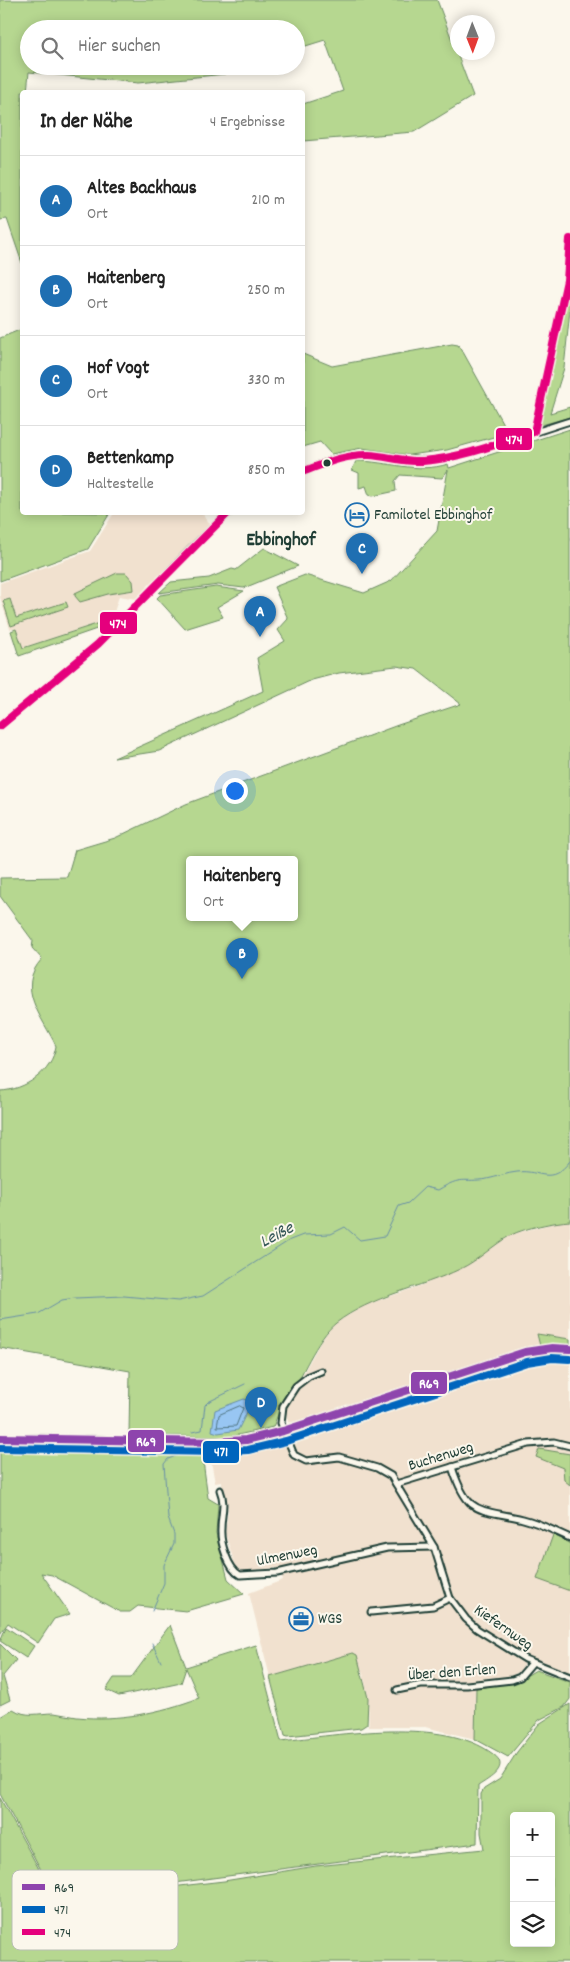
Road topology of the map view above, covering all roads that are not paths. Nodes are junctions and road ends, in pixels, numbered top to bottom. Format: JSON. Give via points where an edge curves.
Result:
{"nodes":[{"id":1,"x":570,"y":239,"type":"edge"},
{"id":2,"x":570,"y":420,"type":"edge"},
{"id":3,"x":534,"y":432,"type":"junction"},
{"id":4,"x":305,"y":471,"type":"edge"},
{"id":5,"x":227,"y":515,"type":"edge"},
{"id":6,"x":0,"y":726,"type":"edge"},
{"id":7,"x":570,"y":1349,"type":"edge"},
{"id":8,"x":321,"y":1371,"type":"dead end"},
{"id":9,"x":283,"y":1430,"type":"junction"},
{"id":10,"x":0,"y":1438,"type":"edge"},
{"id":11,"x":570,"y":1446,"type":"edge"},
{"id":12,"x":452,"y":1467,"type":"junction"},
{"id":13,"x":396,"y":1484,"type":"junction"},
{"id":14,"x":220,"y":1490,"type":"dead end"},
{"id":15,"x":570,"y":1538,"type":"edge"},
{"id":16,"x":434,"y":1547,"type":"junction"},
{"id":17,"x":450,"y":1598,"type":"junction"},
{"id":18,"x":371,"y":1612,"type":"dead end"},
{"id":19,"x":532,"y":1663,"type":"junction"},
{"id":20,"x":570,"y":1677,"type":"edge"},
{"id":21,"x":397,"y":1690,"type":"dead end"}],
"edges":[{"from":1,"to":3,"type":"street","via":[[567,280]]},
{"from":2,"to":3,"type":"street"},
{"from":3,"to":4,"type":"street","via":[[436,459],[415,461],[372,455],[350,456]]},
{"from":5,"to":6,"type":"street","via":[[99,642]]},
{"from":7,"to":9,"type":"main road","via":[[544,1348],[520,1354]]},
{"from":8,"to":9,"type":"street","via":[[304,1379],[289,1394],[281,1415]]},
{"from":9,"to":10,"type":"main road","via":[[246,1440],[216,1442]]},
{"from":9,"to":13,"type":"street","name":"Buchenweg","via":[[300,1460],[343,1458],[377,1468],[391,1476]]},
{"from":11,"to":12,"type":"street","name":"Buchenweg","via":[[554,1442],[533,1443]]},
{"from":12,"to":13,"type":"street","name":"Buchenweg"},
{"from":12,"to":15,"type":"street","via":[[463,1496],[478,1509],[530,1520]]},
{"from":13,"to":16,"type":"street","name":"Kiefernweg"},
{"from":14,"to":16,"type":"street","name":"Ulmenweg","via":[[224,1505],[220,1531],[230,1564],[237,1573],[277,1573],[388,1548]]},
{"from":16,"to":17,"type":"street","name":"Kiefernweg"},
{"from":17,"to":18,"type":"street","via":[[433,1606]]},
{"from":17,"to":19,"type":"street","name":"Kiefernweg","via":[[471,1624]]},
{"from":19,"to":20,"type":"street","name":"Kiefernweg"},
{"from":19,"to":21,"type":"street","name":"Über den Erlen","via":[[520,1677],[512,1680],[467,1685],[421,1685]]}]}
